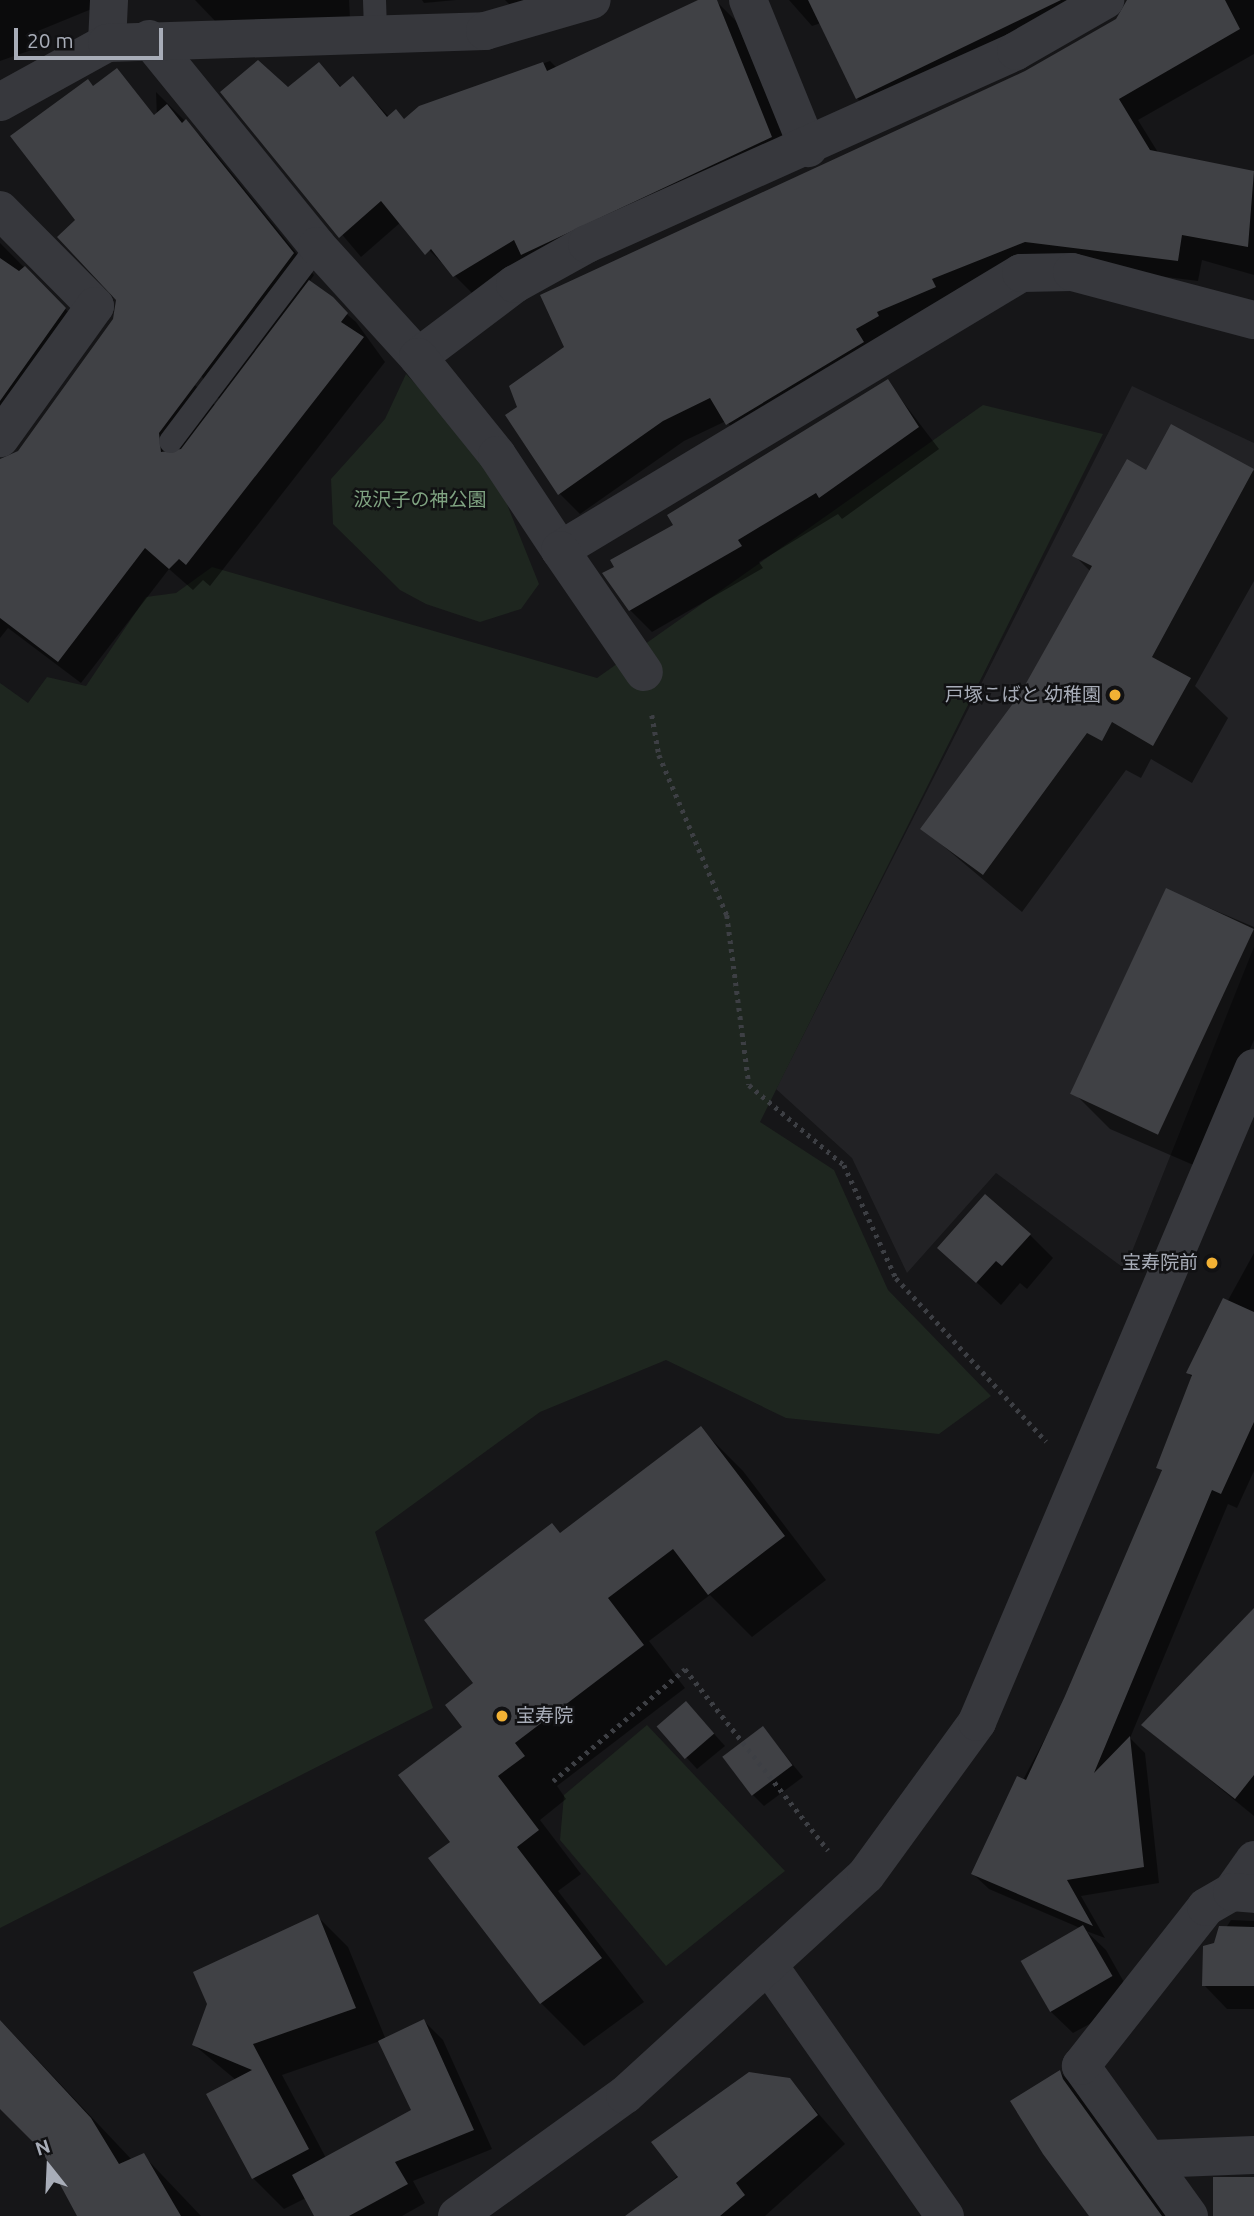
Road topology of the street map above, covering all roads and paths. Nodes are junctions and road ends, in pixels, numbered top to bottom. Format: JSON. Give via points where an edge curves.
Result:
{"nodes":[{"id":1,"x":109,"y":0,"type":"edge"},
{"id":2,"x":592,"y":0,"type":"edge"},
{"id":3,"x":748,"y":0,"type":"edge"},
{"id":4,"x":1105,"y":0,"type":"edge"},
{"id":5,"x":375,"y":17,"type":"edge"},
{"id":6,"x":149,"y":39,"type":"junction"},
{"id":7,"x":107,"y":43,"type":"junction"},
{"id":8,"x":0,"y":102,"type":"edge"},
{"id":9,"x":808,"y":148,"type":"junction"},
{"id":10,"x":0,"y":210,"type":"edge"},
{"id":11,"x":317,"y":246,"type":"junction"},
{"id":12,"x":1254,"y":320,"type":"edge"},
{"id":13,"x":418,"y":357,"type":"junction"},
{"id":14,"x":0,"y":438,"type":"edge"},
{"id":15,"x":170,"y":440,"type":"dead end"},
{"id":16,"x":560,"y":550,"type":"junction"},
{"id":17,"x":644,"y":672,"type":"joint"},
{"id":18,"x":1254,"y":1069,"type":"edge"},
{"id":19,"x":1084,"y":1479,"type":"junction"},
{"id":20,"x":553,"y":1782,"type":"dead end"},
{"id":21,"x":1254,"y":1860,"type":"edge"},
{"id":22,"x":855,"y":1885,"type":"junction"},
{"id":23,"x":1243,"y":1893,"type":"edge"},
{"id":24,"x":769,"y":1966,"type":"junction"},
{"id":25,"x":1254,"y":2155,"type":"edge"},
{"id":26,"x":1152,"y":2159,"type":"junction"},
{"id":27,"x":457,"y":2216,"type":"edge"},
{"id":28,"x":946,"y":2216,"type":"edge"},
{"id":29,"x":1189,"y":2216,"type":"edge"}],
"edges":[{"from":1,"to":7,"type":"street"},
{"from":2,"to":5,"type":"street","via":[[485,31]]},
{"from":3,"to":9,"type":"street"},
{"from":4,"to":9,"type":"street","via":[[1016,51]]},
{"from":5,"to":6,"type":"street"},
{"from":6,"to":7,"type":"street"},
{"from":6,"to":11,"type":"street"},
{"from":7,"to":8,"type":"street"},
{"from":9,"to":13,"type":"street","via":[[587,244],[515,284]]},
{"from":10,"to":14,"type":"street","via":[[95,306]]},
{"from":11,"to":13,"type":"street"},
{"from":11,"to":15,"type":"lane"},
{"from":12,"to":16,"type":"street","via":[[1072,272],[1021,273]]},
{"from":13,"to":16,"type":"street","via":[[498,455]]},
{"from":16,"to":17,"type":"street"},
{"from":17,"to":19,"type":"path","via":[[659,755],[727,915],[749,1085],[844,1165],[896,1278],[985,1380]]},
{"from":18,"to":19,"type":"street"},
{"from":19,"to":22,"type":"street","via":[[977,1722]]},
{"from":20,"to":22,"type":"path","via":[[685,1669]]},
{"from":21,"to":23,"type":"street"},
{"from":22,"to":24,"type":"street"},
{"from":23,"to":26,"type":"street","via":[[1190,1924],[1081,2066]]},
{"from":24,"to":27,"type":"street","via":[[625,2095]]},
{"from":24,"to":28,"type":"street"},
{"from":25,"to":26,"type":"street"},
{"from":26,"to":29,"type":"street"}]}
